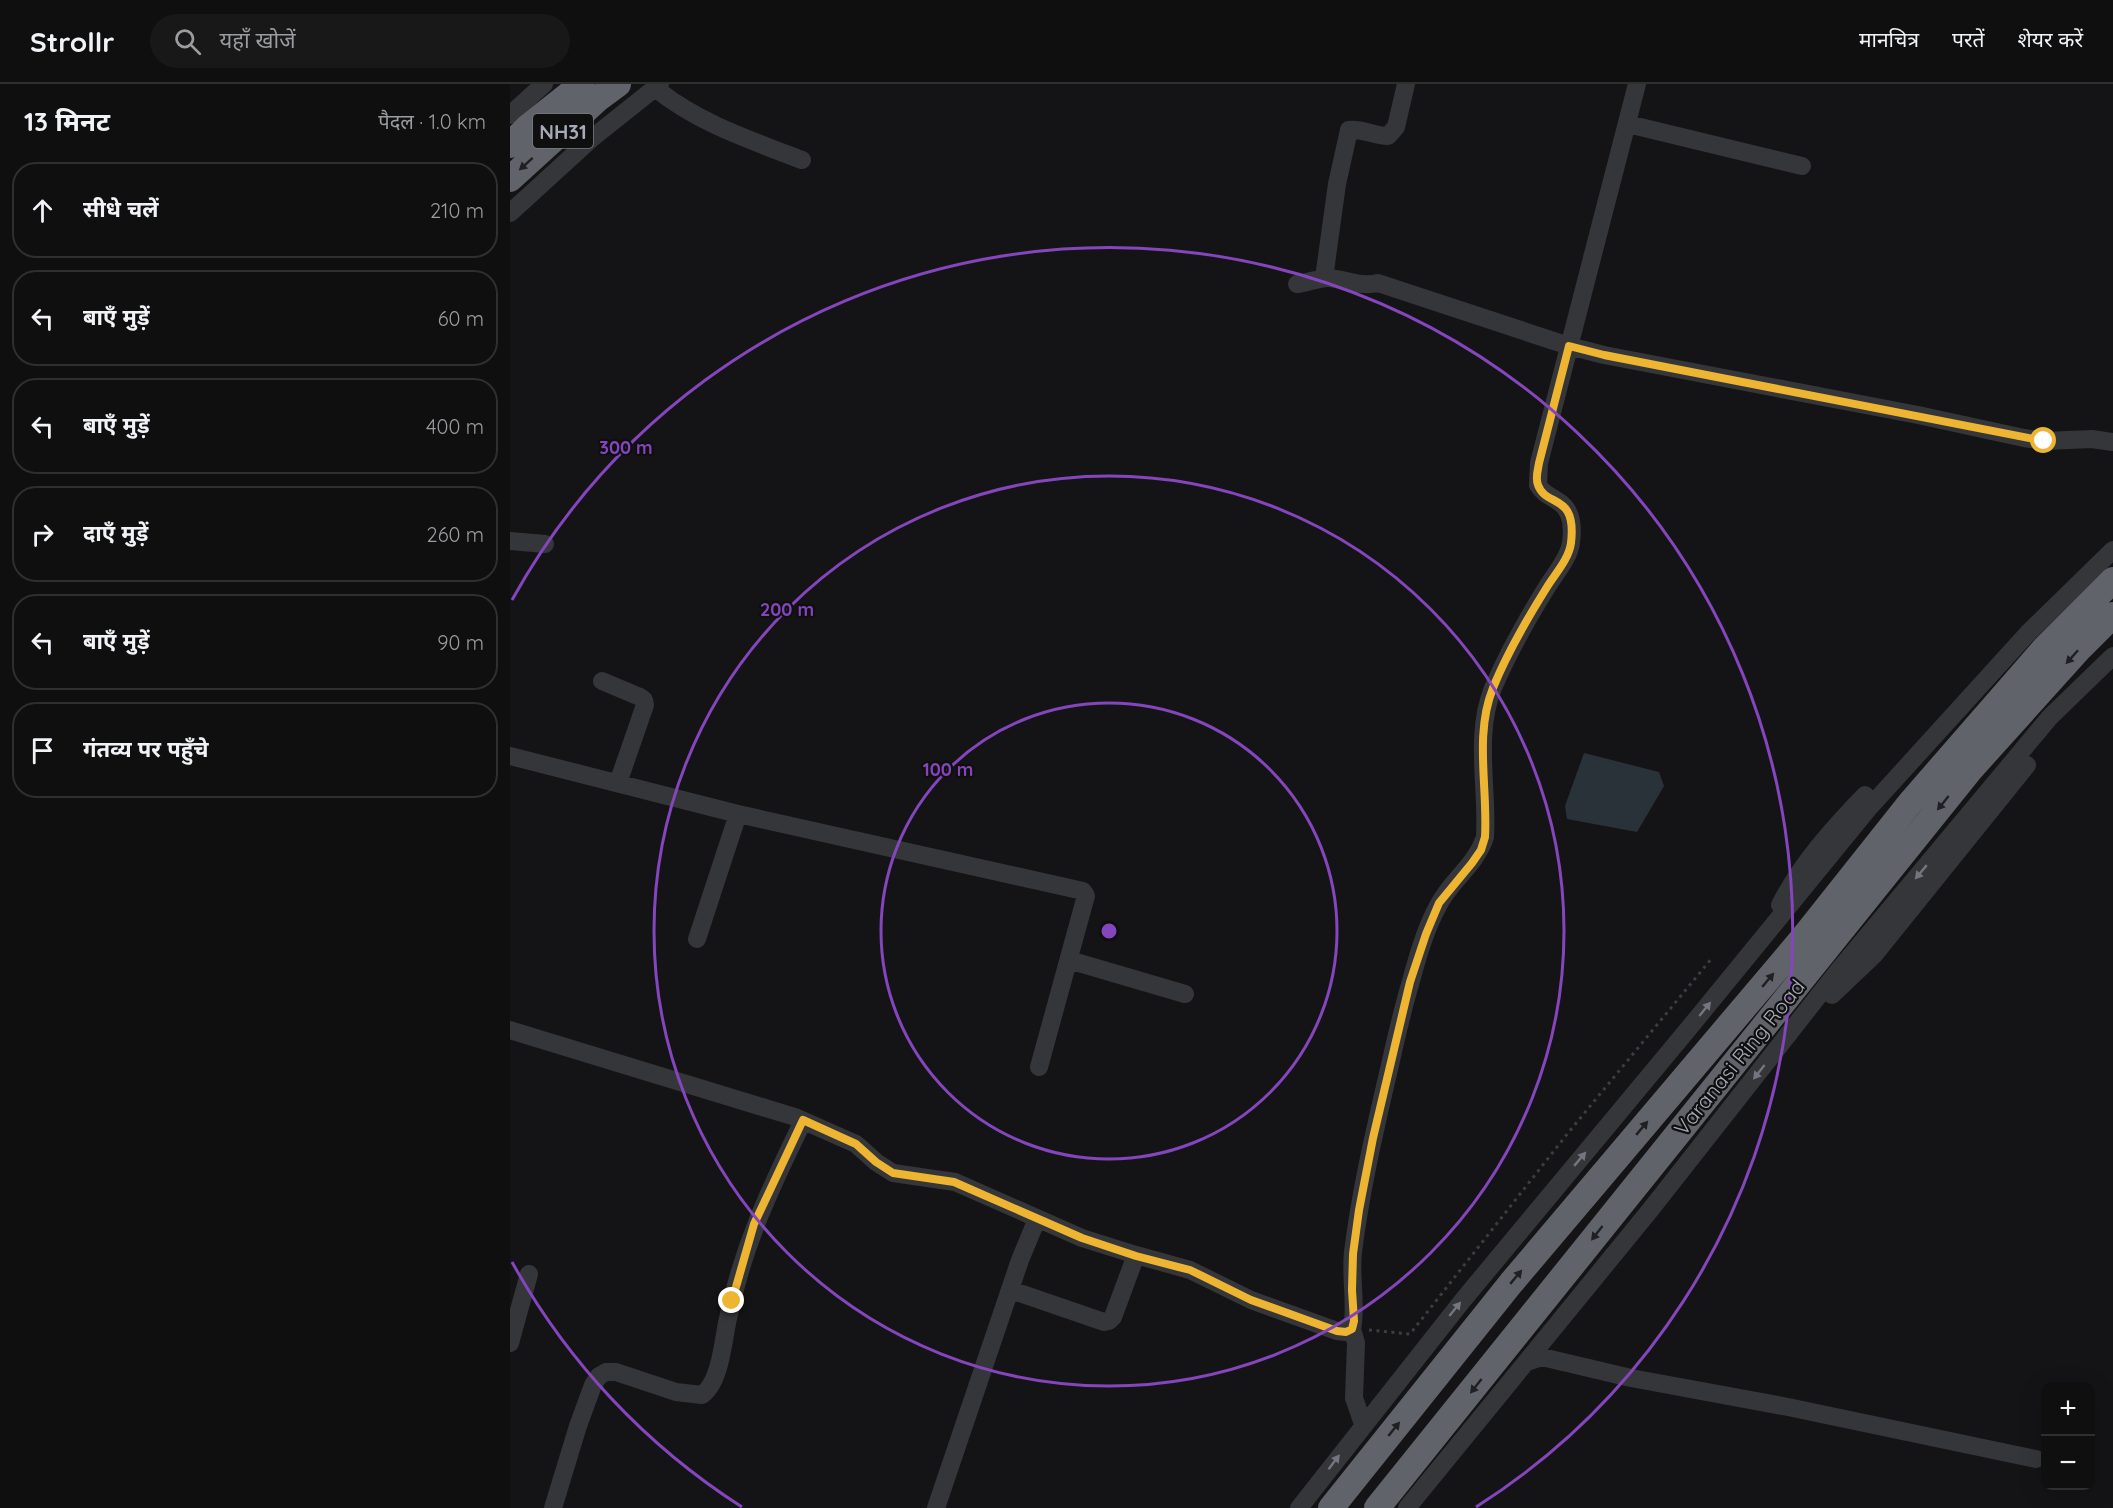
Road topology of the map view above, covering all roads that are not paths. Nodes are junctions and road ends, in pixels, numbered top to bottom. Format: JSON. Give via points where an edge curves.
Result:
{"nodes":[{"id":1,"x":544,"y":84,"type":"edge"},
{"id":2,"x":582,"y":84,"type":"edge"},
{"id":3,"x":618,"y":84,"type":"edge"},
{"id":4,"x":1406,"y":84,"type":"edge"},
{"id":5,"x":1636,"y":84,"type":"edge"},
{"id":6,"x":657,"y":86,"type":"edge"},
{"id":7,"x":510,"y":115,"type":"edge"},
{"id":8,"x":1628,"y":124,"type":"junction"},
{"id":9,"x":510,"y":145,"type":"edge"},
{"id":10,"x":802,"y":160,"type":"dead end"},
{"id":11,"x":1802,"y":166,"type":"dead end"},
{"id":12,"x":510,"y":179,"type":"edge"},
{"id":13,"x":510,"y":213,"type":"edge"},
{"id":14,"x":1324,"y":278,"type":"junction"},
{"id":15,"x":1296,"y":284,"type":"dead end"},
{"id":16,"x":1569,"y":346,"type":"junction"},
{"id":17,"x":2113,"y":442,"type":"edge"},
{"id":18,"x":510,"y":541,"type":"edge"},
{"id":19,"x":545,"y":544,"type":"dead end"},
{"id":20,"x":2113,"y":549,"type":"edge"},
{"id":21,"x":2113,"y":580,"type":"edge"},
{"id":22,"x":2113,"y":615,"type":"edge"},
{"id":23,"x":2113,"y":656,"type":"edge"},
{"id":24,"x":602,"y":681,"type":"dead end"},
{"id":25,"x":510,"y":756,"type":"edge"},
{"id":26,"x":618,"y":783,"type":"junction"},
{"id":27,"x":738,"y":814,"type":"junction"},
{"id":28,"x":697,"y":939,"type":"dead end"},
{"id":29,"x":1069,"y":960,"type":"junction"},
{"id":30,"x":1185,"y":994,"type":"dead end"},
{"id":31,"x":510,"y":1030,"type":"edge"},
{"id":32,"x":1040,"y":1067,"type":"dead end"},
{"id":33,"x":803,"y":1120,"type":"junction"},
{"id":34,"x":1036,"y":1219,"type":"junction"},
{"id":35,"x":1136,"y":1256,"type":"junction"},
{"id":36,"x":529,"y":1274,"type":"dead end"},
{"id":37,"x":1011,"y":1290,"type":"junction"},
{"id":38,"x":1352,"y":1329,"type":"junction"},
{"id":39,"x":510,"y":1343,"type":"edge"},
{"id":40,"x":1527,"y":1362,"type":"junction"},
{"id":41,"x":1363,"y":1424,"type":"junction"},
{"id":42,"x":2036,"y":1459,"type":"dead end"},
{"id":43,"x":553,"y":1508,"type":"edge"},
{"id":44,"x":936,"y":1508,"type":"edge"},
{"id":45,"x":1299,"y":1508,"type":"edge"},
{"id":46,"x":1331,"y":1508,"type":"edge"},
{"id":47,"x":1377,"y":1508,"type":"edge"},
{"id":48,"x":1407,"y":1508,"type":"edge"}],
"edges":[{"from":1,"to":7,"type":"street"},
{"from":2,"to":9,"type":"highway","number":"NH31"},
{"from":3,"to":12,"type":"highway","number":"NH31","one_way":true},
{"from":4,"to":14,"type":"street","via":[[1396,127],[1388,136],[1348,130]]},
{"from":5,"to":8,"type":"street"},
{"from":6,"to":10,"type":"street","via":[[674,104],[728,132]]},
{"from":6,"to":13,"type":"street","via":[[591,139]]},
{"from":8,"to":11,"type":"street"},
{"from":8,"to":16,"type":"street"},
{"from":14,"to":15,"type":"street"},
{"from":14,"to":16,"type":"street","via":[[1383,284]]},
{"from":16,"to":17,"type":"street","via":[[2024,438]]},
{"from":16,"to":38,"type":"street","via":[[1537,476],[1541,491],[1567,508],[1571,543],[1492,690],[1486,710],[1484,749],[1485,837],[1472,863],[1439,903],[1410,982],[1359,1210],[1353,1254]]},
{"from":18,"to":19,"type":"street"},
{"from":41,"to":20,"type":"street","one_way":true,"via":[[1868,809],[2028,633]]},
{"from":46,"to":21,"type":"highway","one_way":true,"via":[[1511,1283],[1802,939],[1910,803],[2044,649]]},
{"from":22,"to":47,"type":"highway","name":"Varanasi Ring Road","one_way":true,"via":[[1970,770]]},
{"from":23,"to":40,"type":"street","one_way":true,"via":[[2054,713],[1838,971]]},
{"from":24,"to":26,"type":"street","via":[[640,697],[645,705]]},
{"from":25,"to":26,"type":"street"},
{"from":26,"to":27,"type":"street"},
{"from":27,"to":28,"type":"street"},
{"from":27,"to":29,"type":"street","via":[[1083,891],[1086,896]]},
{"from":29,"to":30,"type":"street"},
{"from":29,"to":32,"type":"street"},
{"from":31,"to":33,"type":"street"},
{"from":33,"to":34,"type":"street","via":[[856,1144],[893,1173],[954,1182]]},
{"from":33,"to":43,"type":"street","via":[[754,1224],[713,1383],[702,1395],[694,1395],[616,1372],[598,1376]]},
{"from":34,"to":35,"type":"street"},
{"from":34,"to":37,"type":"street"},
{"from":35,"to":37,"type":"street","via":[[1109,1321]]},
{"from":35,"to":38,"type":"street","via":[[1190,1270],[1251,1300],[1337,1331]]},
{"from":36,"to":39,"type":"street"},
{"from":37,"to":44,"type":"street"},
{"from":38,"to":41,"type":"street","via":[[1356,1343],[1354,1398]]},
{"from":40,"to":42,"type":"street","via":[[1542,1357]]},
{"from":40,"to":48,"type":"street"},
{"from":45,"to":41,"type":"street","one_way":true}]}
